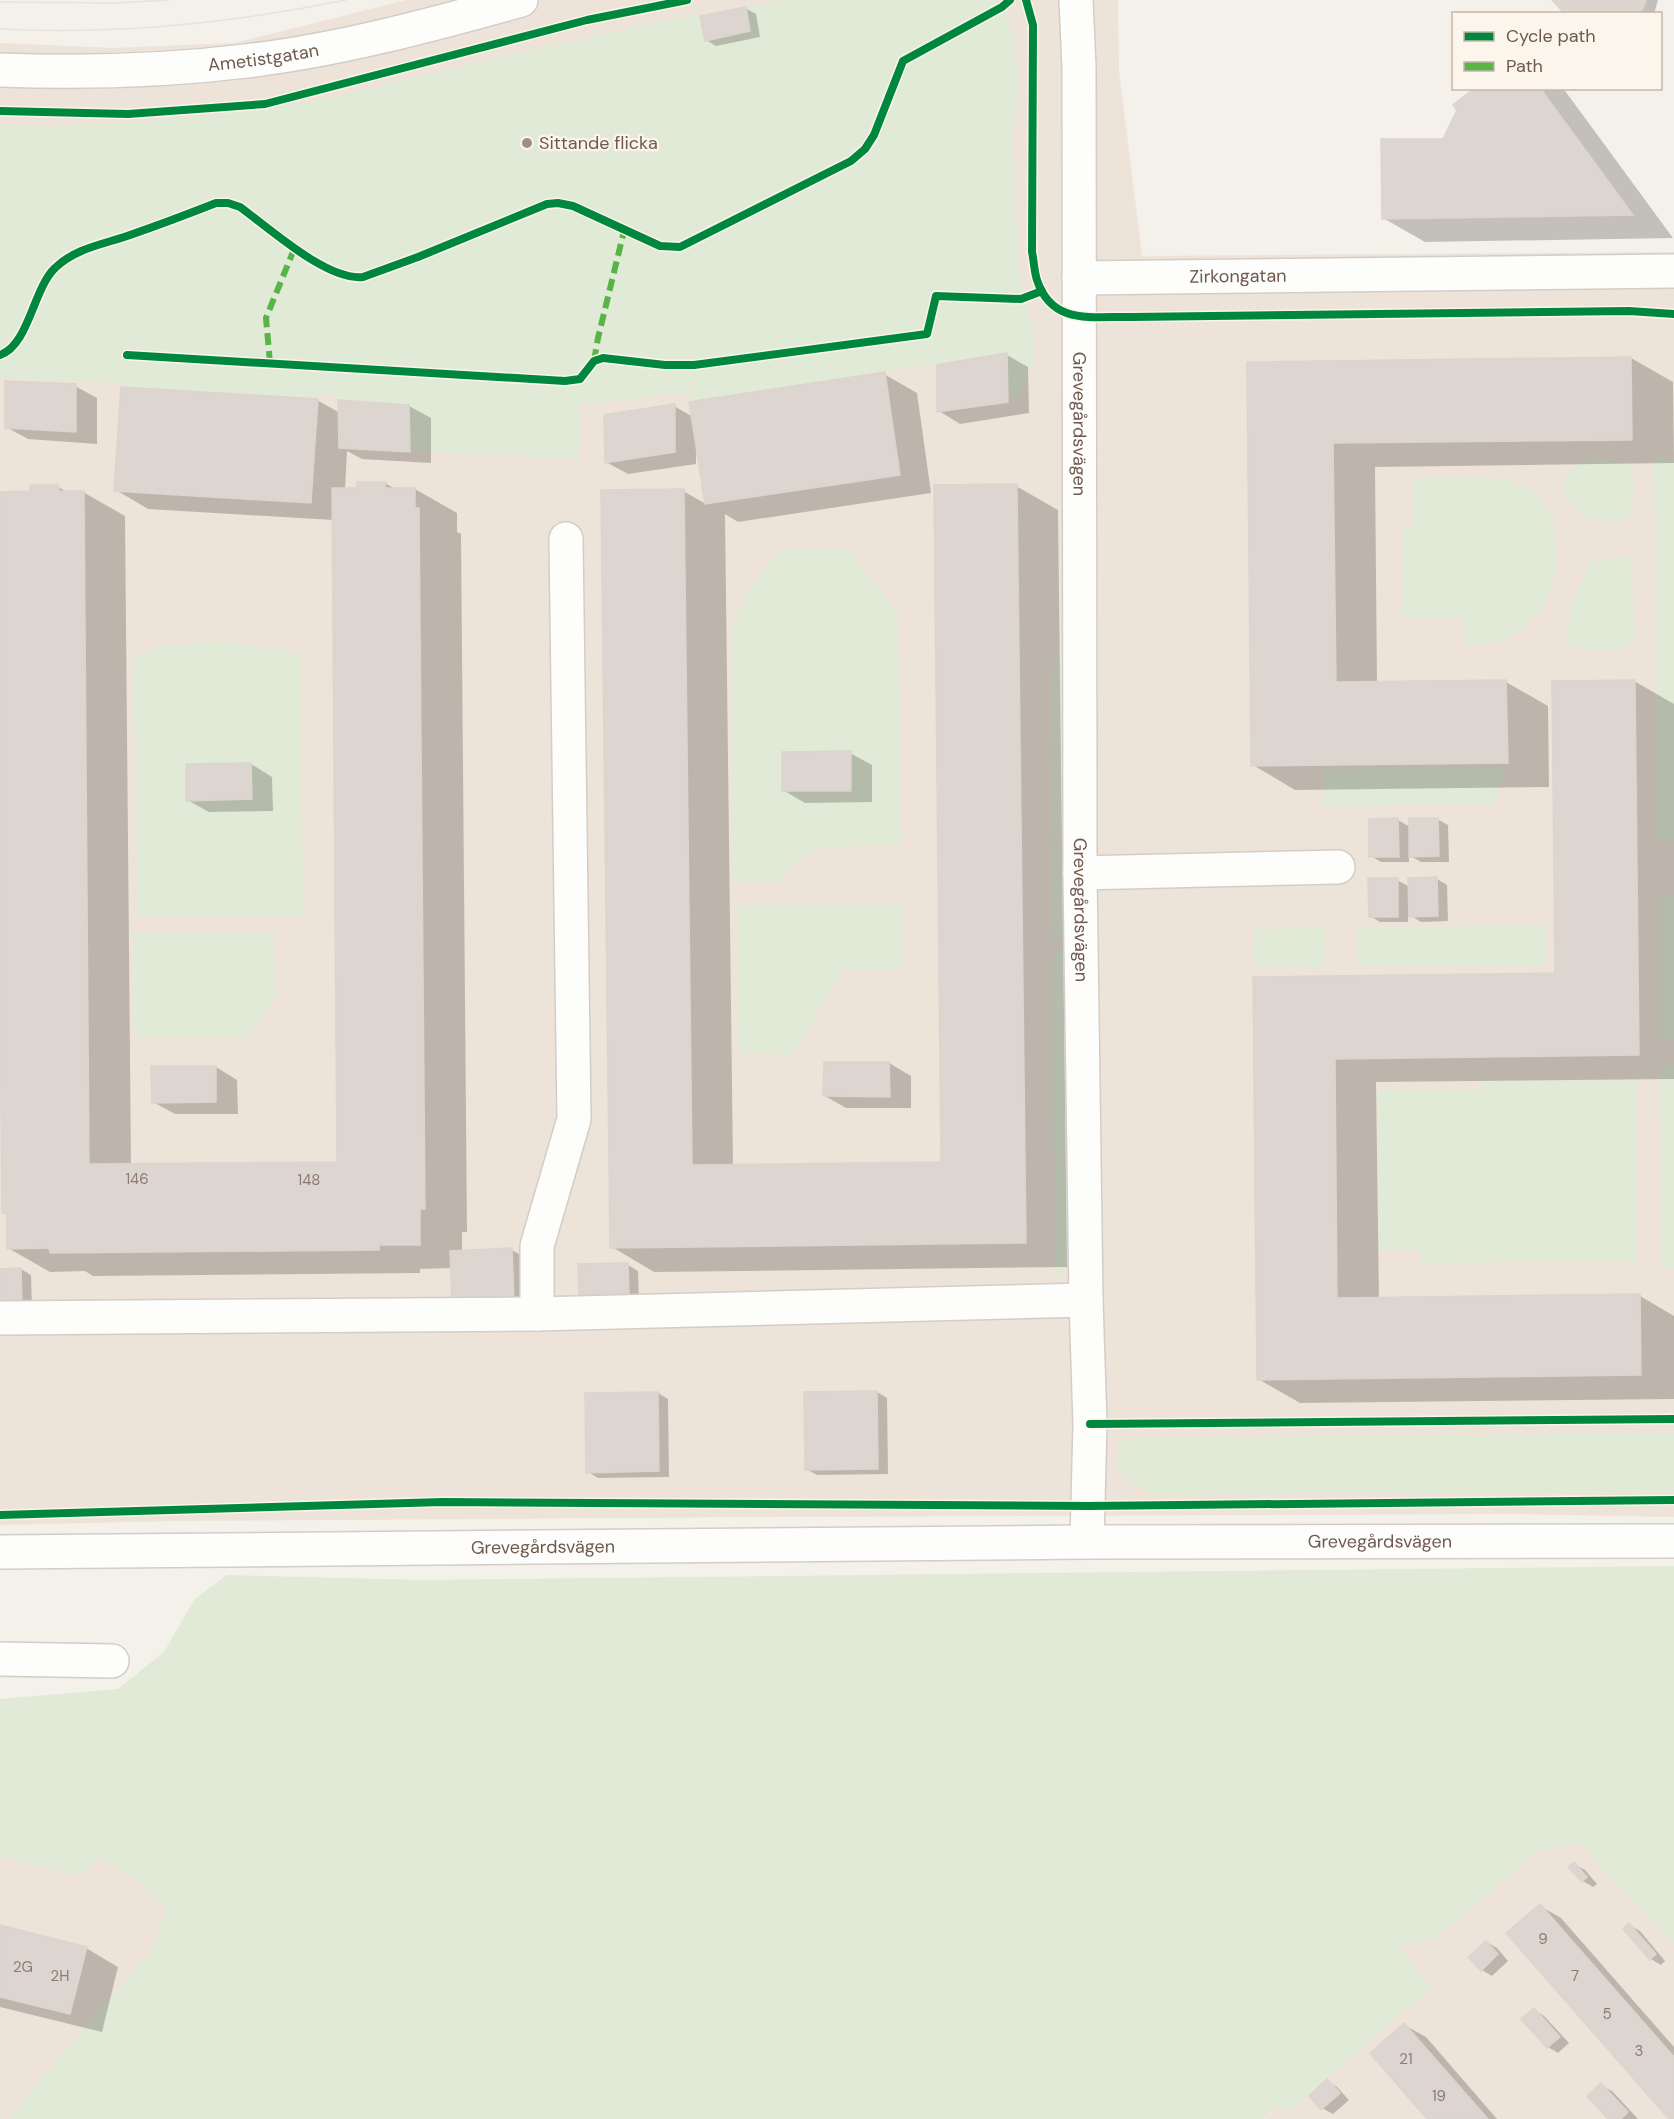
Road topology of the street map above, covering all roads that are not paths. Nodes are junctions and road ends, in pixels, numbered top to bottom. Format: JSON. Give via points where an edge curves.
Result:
{"nodes":[{"id":1,"x":521,"y":0,"type":"edge"},
{"id":2,"x":1076,"y":0,"type":"edge"},
{"id":3,"x":0,"y":69,"type":"edge"},
{"id":4,"x":1674,"y":271,"type":"edge"},
{"id":5,"x":1079,"y":278,"type":"junction"},
{"id":6,"x":566,"y":540,"type":"dead end"},
{"id":7,"x":1338,"y":867,"type":"dead end"},
{"id":8,"x":1080,"y":873,"type":"junction"},
{"id":9,"x":1086,"y":1300,"type":"junction"},
{"id":10,"x":537,"y":1314,"type":"junction"},
{"id":11,"x":0,"y":1318,"type":"edge"},
{"id":12,"x":1674,"y":1541,"type":"edge"},
{"id":13,"x":1087,"y":1542,"type":"junction"},
{"id":14,"x":0,"y":1552,"type":"edge"},
{"id":15,"x":0,"y":1659,"type":"edge"},
{"id":16,"x":112,"y":1661,"type":"dead end"}],
"edges":[{"from":1,"to":3,"type":"street","name":"Ametistgatan","via":[[392,34],[246,61],[136,70]]},
{"from":2,"to":5,"type":"street"},
{"from":4,"to":5,"type":"street","name":"Zirkongatan"},
{"from":5,"to":8,"type":"street","name":"Grevegårdsvägen"},
{"from":6,"to":10,"type":"street","via":[[573,1119],[537,1246]]},
{"from":7,"to":8,"type":"street"},
{"from":8,"to":9,"type":"street","name":"Grevegårdsvägen"},
{"from":9,"to":10,"type":"street"},
{"from":9,"to":13,"type":"street","name":"Grevegårdsvägen","via":[[1090,1424]]},
{"from":10,"to":11,"type":"street"},
{"from":12,"to":13,"type":"street","name":"Grevegårdsvägen"},
{"from":13,"to":14,"type":"street","name":"Grevegårdsvägen"},
{"from":15,"to":16,"type":"street"}]}
